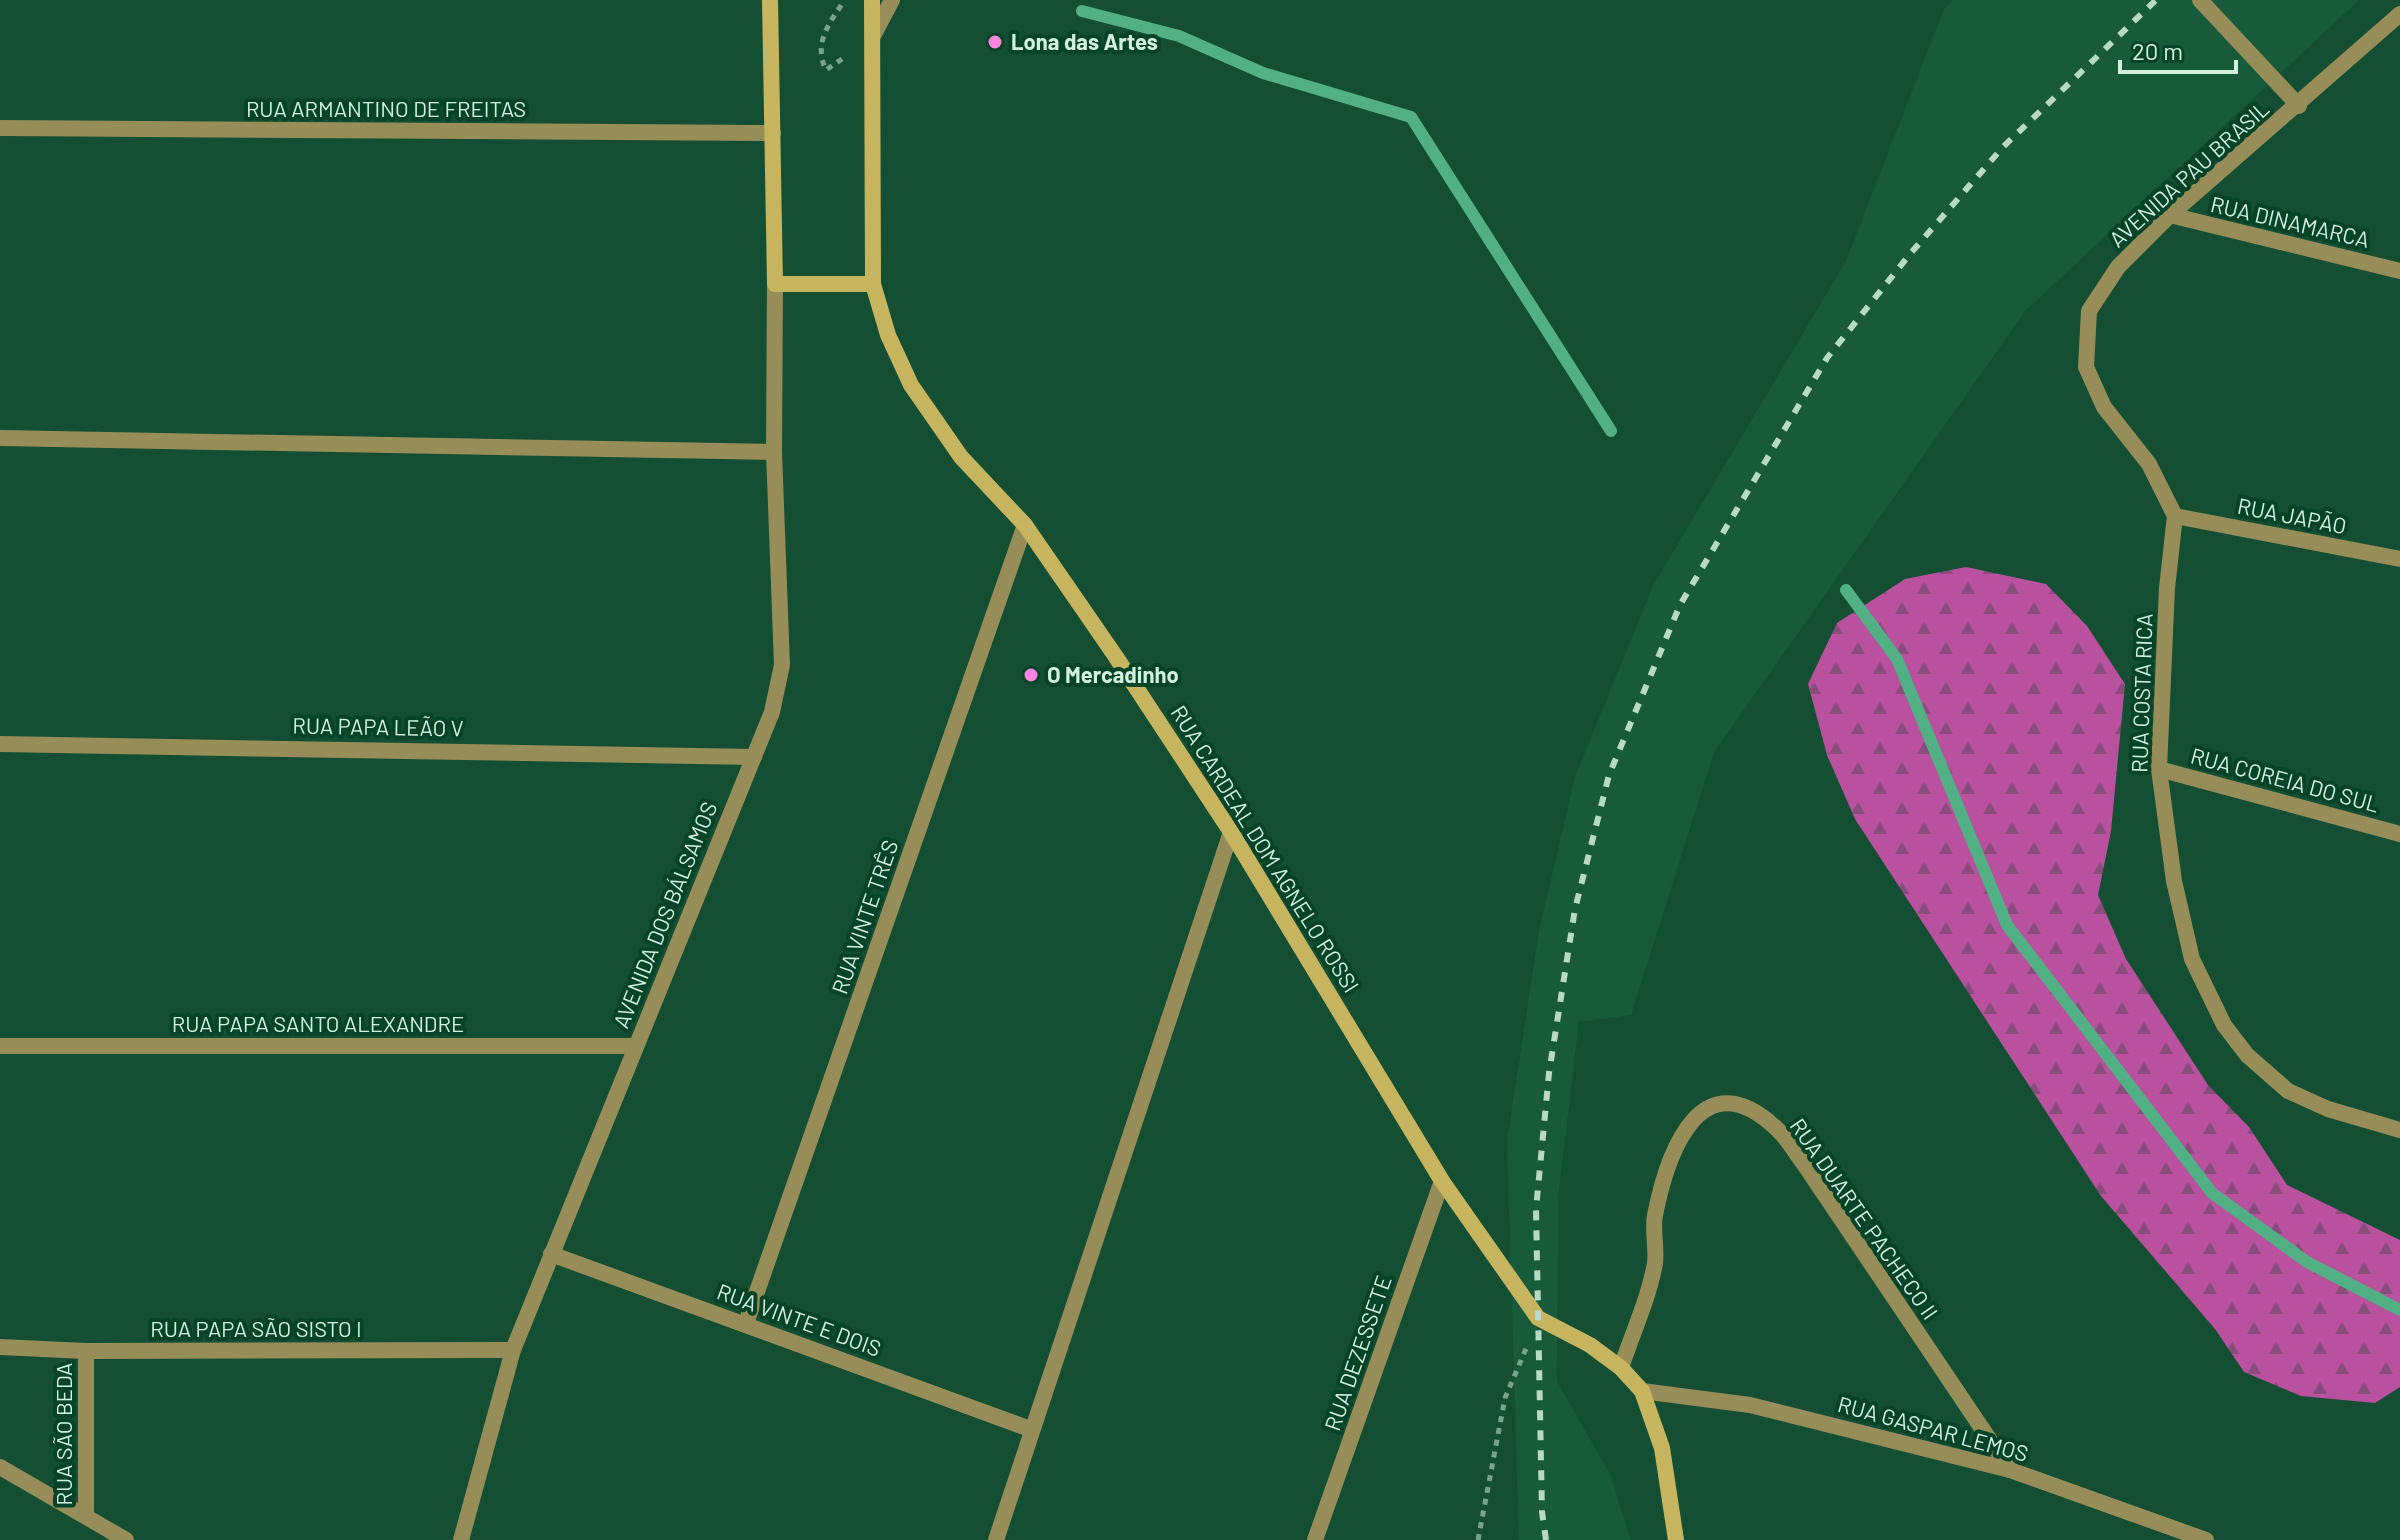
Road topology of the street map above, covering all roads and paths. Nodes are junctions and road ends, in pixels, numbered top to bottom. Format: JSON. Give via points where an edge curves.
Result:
{"nodes":[{"id":1,"x":770,"y":0,"type":"edge"},
{"id":2,"x":845,"y":0,"type":"edge"},
{"id":3,"x":872,"y":0,"type":"edge"},
{"id":4,"x":892,"y":0,"type":"edge"},
{"id":5,"x":2200,"y":0,"type":"edge"},
{"id":6,"x":846,"y":14,"type":"dead end"},
{"id":7,"x":2400,"y":14,"type":"edge"},
{"id":8,"x":873,"y":36,"type":"junction"},
{"id":9,"x":844,"y":53,"type":"dead end"},
{"id":10,"x":2299,"y":106,"type":"junction"},
{"id":11,"x":0,"y":128,"type":"edge"},
{"id":12,"x":773,"y":133,"type":"junction"},
{"id":13,"x":2170,"y":215,"type":"junction"},
{"id":14,"x":2400,"y":271,"type":"edge"},
{"id":15,"x":775,"y":284,"type":"junction"},
{"id":16,"x":873,"y":284,"type":"junction"},
{"id":17,"x":0,"y":438,"type":"edge"},
{"id":18,"x":774,"y":452,"type":"junction"},
{"id":19,"x":2175,"y":516,"type":"junction"},
{"id":20,"x":1025,"y":525,"type":"junction"},
{"id":21,"x":2400,"y":559,"type":"edge"},
{"id":22,"x":0,"y":744,"type":"edge"},
{"id":23,"x":754,"y":757,"type":"junction"},
{"id":24,"x":2159,"y":769,"type":"junction"},
{"id":25,"x":1231,"y":832,"type":"junction"},
{"id":26,"x":2400,"y":834,"type":"edge"},
{"id":27,"x":0,"y":1046,"type":"edge"},
{"id":28,"x":635,"y":1046,"type":"junction"},
{"id":29,"x":2400,"y":1130,"type":"edge"},
{"id":30,"x":1442,"y":1181,"type":"junction"},
{"id":31,"x":551,"y":1254,"type":"junction"},
{"id":32,"x":1538,"y":1318,"type":"junction"},
{"id":33,"x":746,"y":1323,"type":"junction"},
{"id":34,"x":0,"y":1347,"type":"edge"},
{"id":35,"x":513,"y":1350,"type":"junction"},
{"id":36,"x":86,"y":1351,"type":"junction"},
{"id":37,"x":1621,"y":1368,"type":"junction"},
{"id":38,"x":1642,"y":1391,"type":"junction"},
{"id":39,"x":1030,"y":1429,"type":"junction"},
{"id":40,"x":0,"y":1467,"type":"edge"},
{"id":41,"x":2010,"y":1470,"type":"junction"},
{"id":42,"x":86,"y":1516,"type":"junction"},
{"id":43,"x":126,"y":1540,"type":"edge"},
{"id":44,"x":461,"y":1540,"type":"edge"},
{"id":45,"x":996,"y":1540,"type":"edge"},
{"id":46,"x":1315,"y":1540,"type":"edge"},
{"id":47,"x":1478,"y":1540,"type":"edge"},
{"id":48,"x":1676,"y":1540,"type":"edge"},
{"id":49,"x":2206,"y":1540,"type":"edge"}],
"edges":[{"from":1,"to":12,"type":"main road"},
{"from":2,"to":6,"type":"path"},
{"from":2,"to":9,"type":"path","via":[[823,33],[820,57],[826,70],[841,63]]},
{"from":3,"to":8,"type":"main road","name":"RUA CARDEAL DOM AGNELO ROSSI"},
{"from":4,"to":8,"type":"street"},
{"from":5,"to":10,"type":"street"},
{"from":7,"to":10,"type":"street","name":"AVENIDA PAU BRASIL"},
{"from":8,"to":16,"type":"main road","name":"RUA CARDEAL DOM AGNELO ROSSI"},
{"from":10,"to":13,"type":"street","name":"AVENIDA PAU BRASIL"},
{"from":11,"to":12,"type":"street","name":"RUA ARMANTINO DE FREITAS"},
{"from":12,"to":15,"type":"main road"},
{"from":13,"to":14,"type":"street","name":"RUA DINAMARCA"},
{"from":13,"to":19,"type":"street","name":"AVENIDA PAU BRASIL","via":[[2118,267],[2089,311],[2086,367],[2104,407],[2149,464]]},
{"from":15,"to":16,"type":"main road"},
{"from":15,"to":18,"type":"street","name":"AVENIDA DOS BÁLSAMOS"},
{"from":16,"to":20,"type":"main road","name":"RUA CARDEAL DOM AGNELO ROSSI","via":[[911,385],[961,457]]},
{"from":17,"to":18,"type":"street"},
{"from":18,"to":23,"type":"street","name":"AVENIDA DOS BÁLSAMOS","via":[[782,665],[772,712]]},
{"from":19,"to":21,"type":"street","name":"RUA JAPÃO"},
{"from":19,"to":24,"type":"street","name":"RUA COSTA RICA"},
{"from":20,"to":25,"type":"main road","name":"RUA CARDEAL DOM AGNELO ROSSI"},
{"from":20,"to":33,"type":"street","name":"RUA VINTE TRÊS"},
{"from":22,"to":23,"type":"street","name":"RUA PAPA LEÃO V"},
{"from":23,"to":28,"type":"street","name":"AVENIDA DOS BÁLSAMOS"},
{"from":24,"to":26,"type":"street","name":"RUA COREIA DO SUL"},
{"from":24,"to":29,"type":"street","name":"RUA COSTA RICA","via":[[2174,881],[2192,959],[2224,1025],[2247,1055],[2288,1091]]},
{"from":25,"to":30,"type":"main road","name":"RUA CARDEAL DOM AGNELO ROSSI"},
{"from":25,"to":39,"type":"street"},
{"from":27,"to":28,"type":"street","name":"RUA PAPA SANTO ALEXANDRE"},
{"from":28,"to":31,"type":"street","name":"AVENIDA DOS BÁLSAMOS"},
{"from":30,"to":32,"type":"main road","name":"RUA CARDEAL DOM AGNELO ROSSI"},
{"from":30,"to":46,"type":"street","name":"RUA DEZESSETE"},
{"from":31,"to":33,"type":"street","name":"RUA VINTE E DOIS"},
{"from":31,"to":35,"type":"street","name":"AVENIDA DOS BÁLSAMOS"},
{"from":32,"to":37,"type":"main road"},
{"from":32,"to":47,"type":"path","via":[[1505,1398]]},
{"from":33,"to":39,"type":"street","name":"RUA VINTE E DOIS"},
{"from":34,"to":36,"type":"street","name":"RUA PAPA SÃO SISTO I"},
{"from":35,"to":36,"type":"street","name":"RUA PAPA SÃO SISTO I"},
{"from":35,"to":44,"type":"street","name":"AVENIDA DOS BÁLSAMOS"},
{"from":36,"to":42,"type":"street","name":"RUA SÃO BEDA"},
{"from":37,"to":38,"type":"main road"},
{"from":37,"to":41,"type":"street","name":"RUA DUARTE PACHECO II","via":[[1655,1263],[1655,1216],[1680,1136],[1701,1109],[1741,1106],[1778,1130],[1804,1164]]},
{"from":38,"to":41,"type":"street","name":"RUA GASPAR LEMOS","via":[[1750,1405]]},
{"from":38,"to":48,"type":"main road","via":[[1662,1448]]},
{"from":39,"to":45,"type":"street"},
{"from":40,"to":42,"type":"street"},
{"from":41,"to":49,"type":"street","name":"RUA GASPAR LEMOS"},
{"from":42,"to":43,"type":"street"}]}
